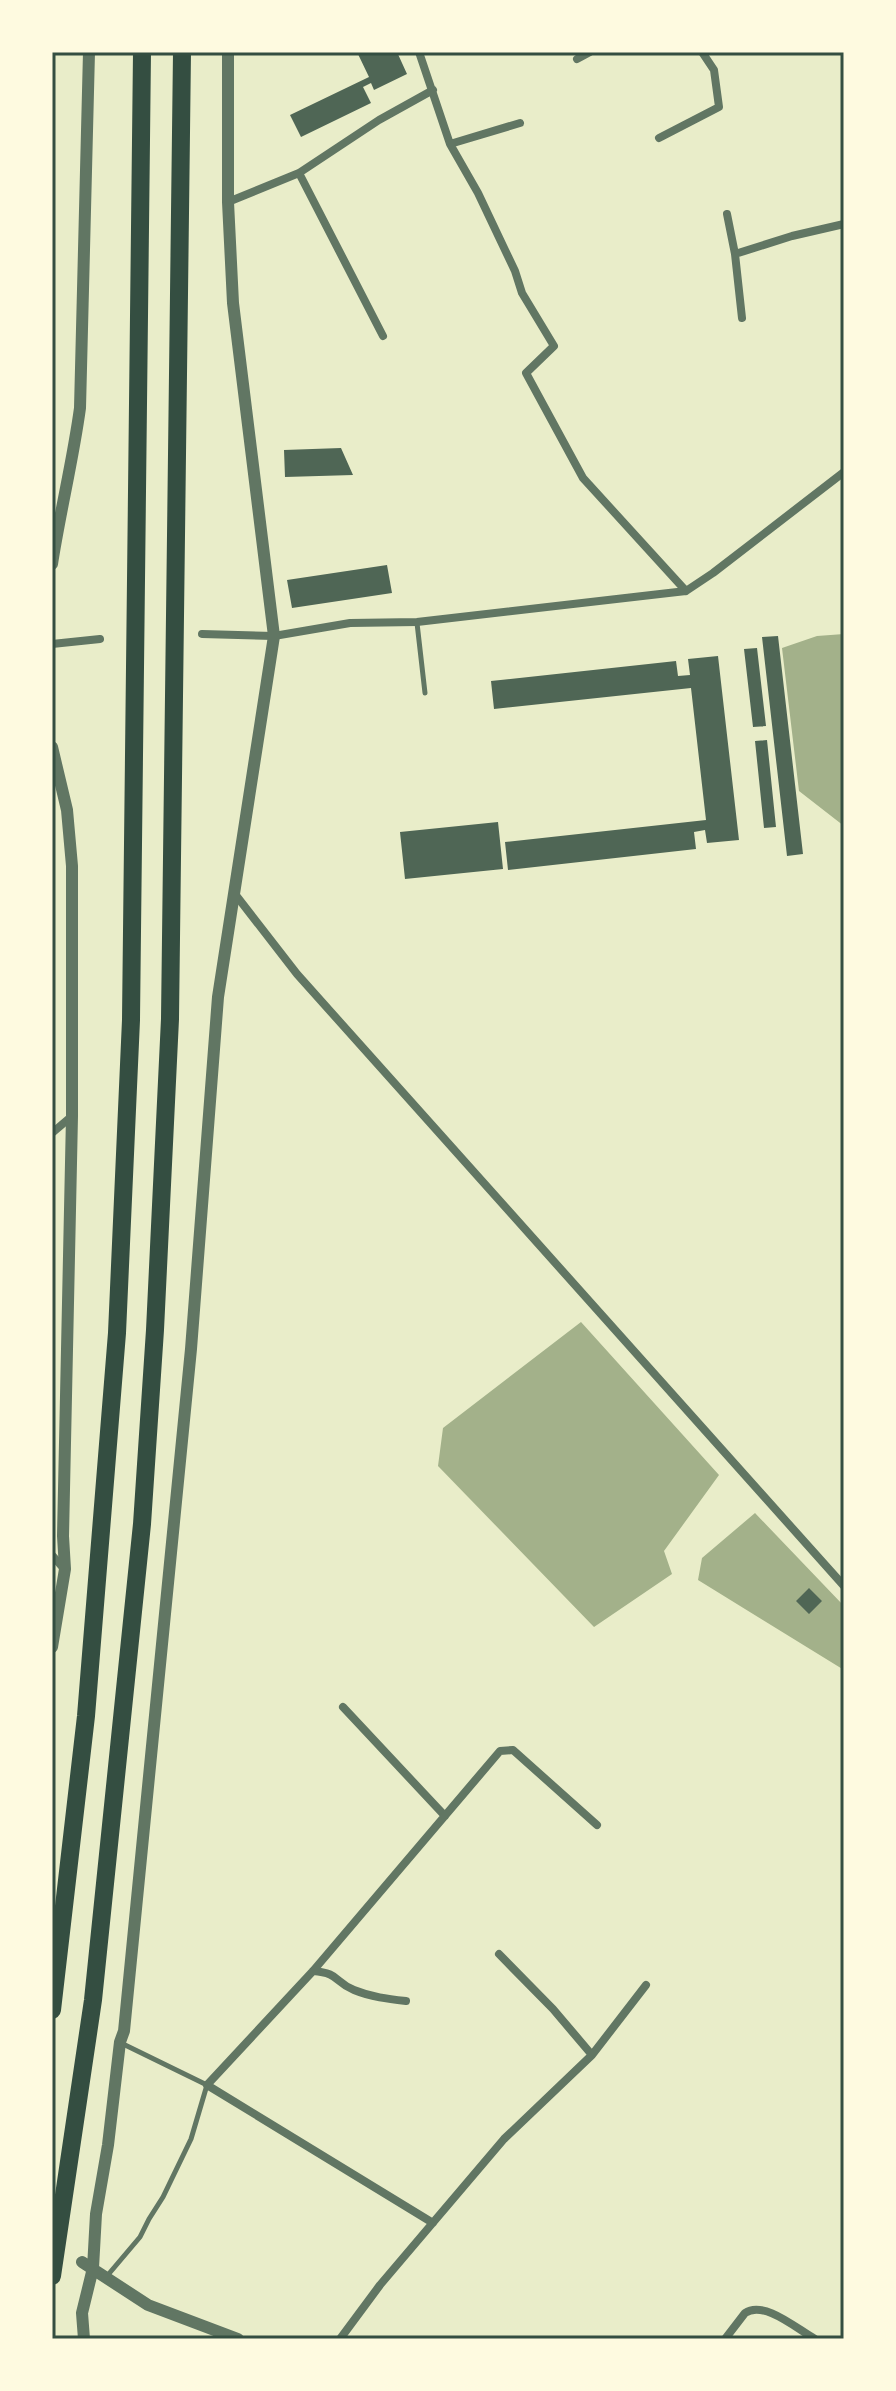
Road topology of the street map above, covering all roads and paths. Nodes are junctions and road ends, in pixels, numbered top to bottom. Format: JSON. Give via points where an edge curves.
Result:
{"nodes":[{"id":1,"x":89,"y":52,"type":"edge"},
{"id":2,"x":142,"y":52,"type":"edge"},
{"id":3,"x":182,"y":52,"type":"edge"},
{"id":4,"x":228,"y":52,"type":"edge"},
{"id":5,"x":419,"y":52,"type":"edge"},
{"id":6,"x":590,"y":52,"type":"edge"},
{"id":7,"x":702,"y":52,"type":"edge"},
{"id":8,"x":577,"y":59,"type":"dead end"},
{"id":9,"x":433,"y":90,"type":"junction"},
{"id":10,"x":520,"y":123,"type":"dead end"},
{"id":11,"x":659,"y":138,"type":"dead end"},
{"id":12,"x":450,"y":144,"type":"junction"},
{"id":13,"x":299,"y":173,"type":"junction"},
{"id":14,"x":228,"y":202,"type":"junction"},
{"id":15,"x":727,"y":214,"type":"dead end"},
{"id":16,"x":844,"y":224,"type":"edge"},
{"id":17,"x":735,"y":254,"type":"junction"},
{"id":18,"x":742,"y":318,"type":"dead end"},
{"id":19,"x":383,"y":336,"type":"dead end"},
{"id":20,"x":844,"y":472,"type":"edge"},
{"id":21,"x":52,"y":564,"type":"edge"},
{"id":22,"x":686,"y":591,"type":"junction"},
{"id":23,"x":417,"y":622,"type":"junction"},
{"id":24,"x":202,"y":634,"type":"dead end"},
{"id":25,"x":274,"y":636,"type":"junction"},
{"id":26,"x":100,"y":639,"type":"dead end"},
{"id":27,"x":52,"y":644,"type":"edge"},
{"id":28,"x":425,"y":693,"type":"dead end"},
{"id":29,"x":52,"y":747,"type":"edge"},
{"id":30,"x":234,"y":894,"type":"junction"},
{"id":31,"x":72,"y":1116,"type":"junction"},
{"id":32,"x":52,"y":1133,"type":"edge"},
{"id":33,"x":52,"y":1555,"type":"edge"},
{"id":34,"x":65,"y":1569,"type":"junction"},
{"id":35,"x":844,"y":1586,"type":"edge"},
{"id":36,"x":52,"y":1647,"type":"edge"},
{"id":37,"x":343,"y":1707,"type":"dead end"},
{"id":38,"x":445,"y":1816,"type":"junction"},
{"id":39,"x":597,"y":1825,"type":"dead end"},
{"id":40,"x":499,"y":1954,"type":"dead end"},
{"id":41,"x":313,"y":1971,"type":"junction"},
{"id":42,"x":646,"y":1985,"type":"dead end"},
{"id":43,"x":406,"y":2001,"type":"dead end"},
{"id":44,"x":52,"y":2010,"type":"edge"},
{"id":45,"x":116,"y":2040,"type":"junction"},
{"id":46,"x":592,"y":2055,"type":"junction"},
{"id":47,"x":207,"y":2085,"type":"junction"},
{"id":48,"x":433,"y":2223,"type":"junction"},
{"id":49,"x":87,"y":2261,"type":"junction"},
{"id":50,"x":52,"y":2276,"type":"edge"},
{"id":51,"x":106,"y":2276,"type":"junction"},
{"id":52,"x":84,"y":2339,"type":"edge"},
{"id":53,"x":238,"y":2339,"type":"edge"},
{"id":54,"x":340,"y":2339,"type":"edge"},
{"id":55,"x":725,"y":2339,"type":"edge"},
{"id":56,"x":815,"y":2339,"type":"edge"}],
"edges":[{"from":1,"to":21,"type":"street","via":[[80,408]]},
{"from":2,"to":44,"type":"highway","via":[[131,1020],[103,1525]]},
{"from":3,"to":50,"type":"highway","via":[[170,1019],[155,1330],[139,1555],[93,2000]]},
{"from":4,"to":14,"type":"street"},
{"from":5,"to":9,"type":"street"},
{"from":6,"to":8,"type":"street"},
{"from":7,"to":11,"type":"street","via":[[714,70],[719,107]]},
{"from":9,"to":12,"type":"street"},
{"from":9,"to":13,"type":"street"},
{"from":10,"to":12,"type":"street"},
{"from":12,"to":22,"type":"street","via":[[522,293],[554,346],[526,373],[583,478]]},
{"from":13,"to":14,"type":"street"},
{"from":13,"to":19,"type":"street"},
{"from":14,"to":25,"type":"street","via":[[233,303]]},
{"from":15,"to":17,"type":"street"},
{"from":16,"to":17,"type":"street"},
{"from":17,"to":18,"type":"street"},
{"from":20,"to":22,"type":"street"},
{"from":22,"to":23,"type":"street"},
{"from":23,"to":25,"type":"street","via":[[350,623]]},
{"from":23,"to":28,"type":"lane"},
{"from":24,"to":25,"type":"street"},
{"from":25,"to":30,"type":"street"},
{"from":26,"to":27,"type":"street"},
{"from":29,"to":31,"type":"street","via":[[67,810],[72,866]]},
{"from":30,"to":35,"type":"street","via":[[317,997]]},
{"from":30,"to":45,"type":"street","via":[[218,997],[191,1349],[124,2031]]},
{"from":31,"to":32,"type":"street"},
{"from":31,"to":34,"type":"street"},
{"from":33,"to":34,"type":"street"},
{"from":34,"to":36,"type":"street"},
{"from":37,"to":38,"type":"street"},
{"from":38,"to":39,"type":"street","via":[[500,1751],[513,1750]]},
{"from":38,"to":41,"type":"street"},
{"from":40,"to":46,"type":"street"},
{"from":41,"to":43,"type":"street","via":[[331,1972],[350,1989]]},
{"from":41,"to":47,"type":"street"},
{"from":42,"to":46,"type":"street"},
{"from":45,"to":47,"type":"lane"},
{"from":45,"to":49,"type":"street","via":[[108,2145]]},
{"from":46,"to":48,"type":"street","via":[[504,2139]]},
{"from":47,"to":48,"type":"street"},
{"from":47,"to":51,"type":"lane","via":[[191,2139],[163,2197],[140,2237]]},
{"from":48,"to":54,"type":"street"},
{"from":49,"to":51,"type":"street"},
{"from":49,"to":52,"type":"street"},
{"from":51,"to":53,"type":"street","via":[[148,2305]]},
{"from":55,"to":56,"type":"street","via":[[745,2313],[757,2309]]}]}
